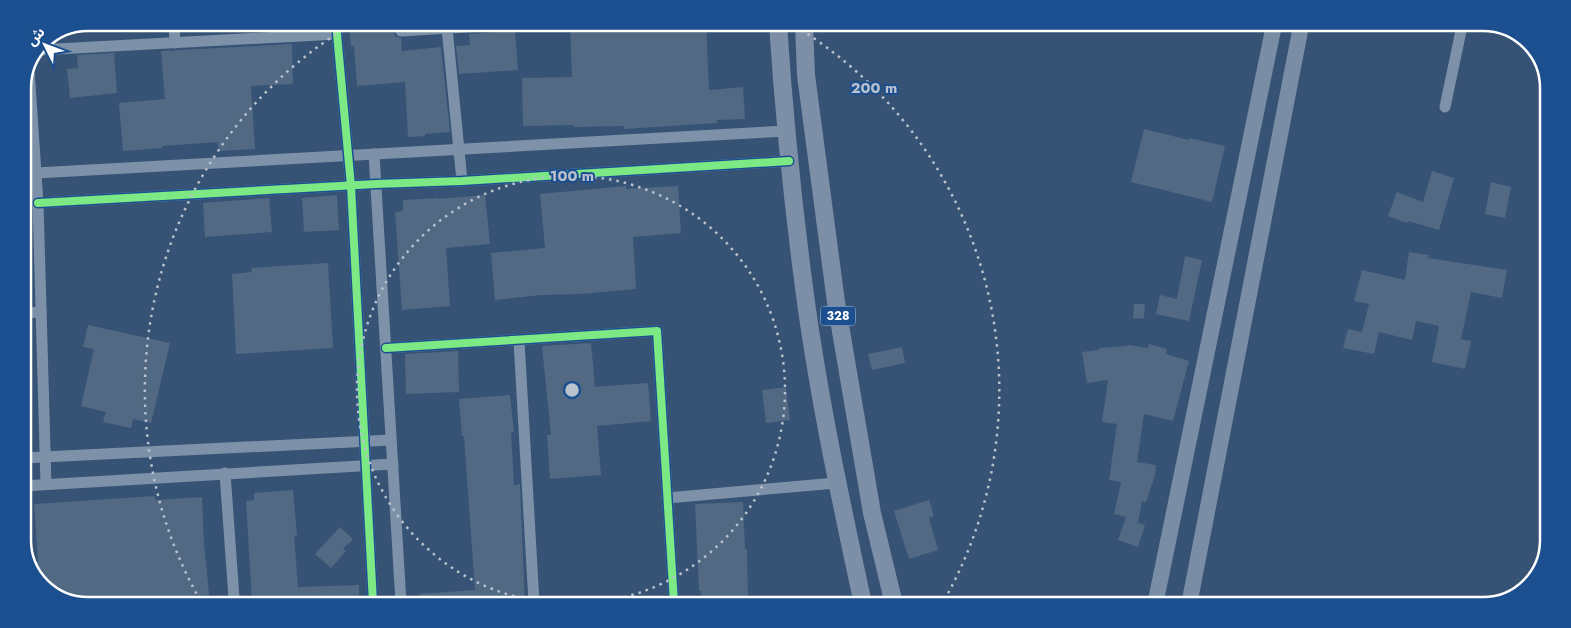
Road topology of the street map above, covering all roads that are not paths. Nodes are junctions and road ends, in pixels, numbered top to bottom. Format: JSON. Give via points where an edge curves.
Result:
{"nodes":[{"id":1,"x":174,"y":31,"type":"edge"},
{"id":2,"x":314,"y":31,"type":"edge"},
{"id":3,"x":337,"y":31,"type":"edge"},
{"id":4,"x":454,"y":31,"type":"edge"},
{"id":5,"x":779,"y":31,"type":"edge"},
{"id":6,"x":804,"y":31,"type":"edge"},
{"id":7,"x":1273,"y":31,"type":"edge"},
{"id":8,"x":1300,"y":31,"type":"edge"},
{"id":9,"x":1461,"y":31,"type":"edge"},
{"id":10,"x":175,"y":43,"type":"junction"},
{"id":11,"x":47,"y":50,"type":"edge"},
{"id":12,"x":31,"y":99,"type":"edge"},
{"id":13,"x":1445,"y":107,"type":"dead end"},
{"id":14,"x":786,"y":131,"type":"junction"},
{"id":15,"x":459,"y":150,"type":"junction"},
{"id":16,"x":374,"y":154,"type":"junction"},
{"id":17,"x":349,"y":156,"type":"junction"},
{"id":18,"x":789,"y":161,"type":"junction"},
{"id":19,"x":36,"y":173,"type":"junction"},
{"id":20,"x":462,"y":182,"type":"junction"},
{"id":21,"x":376,"y":184,"type":"junction"},
{"id":22,"x":351,"y":186,"type":"junction"},
{"id":23,"x":38,"y":203,"type":"junction"},
{"id":24,"x":41,"y":312,"type":"junction"},
{"id":25,"x":31,"y":313,"type":"edge"},
{"id":26,"x":519,"y":341,"type":"junction"},
{"id":27,"x":386,"y":348,"type":"junction"},
{"id":28,"x":365,"y":440,"type":"junction"},
{"id":29,"x":391,"y":440,"type":"junction"},
{"id":30,"x":45,"y":456,"type":"junction"},
{"id":31,"x":31,"y":457,"type":"edge"},
{"id":32,"x":393,"y":464,"type":"junction"},
{"id":33,"x":366,"y":465,"type":"junction"},
{"id":34,"x":225,"y":473,"type":"junction"},
{"id":35,"x":836,"y":483,"type":"junction"},
{"id":36,"x":46,"y":484,"type":"junction"},
{"id":37,"x":31,"y":485,"type":"edge"},
{"id":38,"x":667,"y":498,"type":"junction"},
{"id":39,"x":234,"y":597,"type":"edge"},
{"id":40,"x":374,"y":597,"type":"edge"},
{"id":41,"x":401,"y":597,"type":"edge"},
{"id":42,"x":534,"y":597,"type":"edge"},
{"id":43,"x":674,"y":597,"type":"edge"},
{"id":44,"x":861,"y":597,"type":"edge"},
{"id":45,"x":892,"y":597,"type":"edge"},
{"id":46,"x":1157,"y":597,"type":"edge"},
{"id":47,"x":1191,"y":597,"type":"edge"}],
"edges":[{"from":1,"to":10,"type":"street"},
{"from":2,"to":10,"type":"street"},
{"from":3,"to":17,"type":"street"},
{"from":4,"to":15,"type":"street"},
{"from":5,"to":14,"type":"main road"},
{"from":6,"to":45,"type":"main road","number":"328","via":[[806,76],[836,302],[872,513]]},
{"from":7,"to":46,"type":"main road"},
{"from":8,"to":47,"type":"main road"},
{"from":9,"to":13,"type":"street"},
{"from":10,"to":11,"type":"street"},
{"from":12,"to":19,"type":"street"},
{"from":14,"to":15,"type":"street"},
{"from":14,"to":18,"type":"main road"},
{"from":15,"to":16,"type":"street"},
{"from":15,"to":20,"type":"street"},
{"from":16,"to":17,"type":"street"},
{"from":16,"to":21,"type":"street"},
{"from":17,"to":19,"type":"street"},
{"from":17,"to":22,"type":"street"},
{"from":18,"to":20,"type":"street"},
{"from":18,"to":35,"type":"main road","via":[[805,296]]},
{"from":19,"to":23,"type":"street"},
{"from":20,"to":21,"type":"street"},
{"from":21,"to":22,"type":"street"},
{"from":21,"to":27,"type":"street"},
{"from":22,"to":23,"type":"street"},
{"from":22,"to":28,"type":"street"},
{"from":23,"to":24,"type":"street"},
{"from":24,"to":25,"type":"street"},
{"from":24,"to":30,"type":"street"},
{"from":26,"to":27,"type":"street"},
{"from":26,"to":38,"type":"street","via":[[657,331]]},
{"from":26,"to":42,"type":"street"},
{"from":27,"to":29,"type":"street"},
{"from":28,"to":29,"type":"street"},
{"from":28,"to":30,"type":"street"},
{"from":28,"to":33,"type":"street"},
{"from":29,"to":32,"type":"street"},
{"from":30,"to":31,"type":"street"},
{"from":30,"to":36,"type":"street"},
{"from":32,"to":33,"type":"street"},
{"from":32,"to":41,"type":"street"},
{"from":33,"to":34,"type":"street"},
{"from":33,"to":40,"type":"street"},
{"from":34,"to":36,"type":"street"},
{"from":34,"to":39,"type":"street"},
{"from":35,"to":38,"type":"street"},
{"from":35,"to":44,"type":"main road"},
{"from":36,"to":37,"type":"street"},
{"from":38,"to":43,"type":"street"}]}
